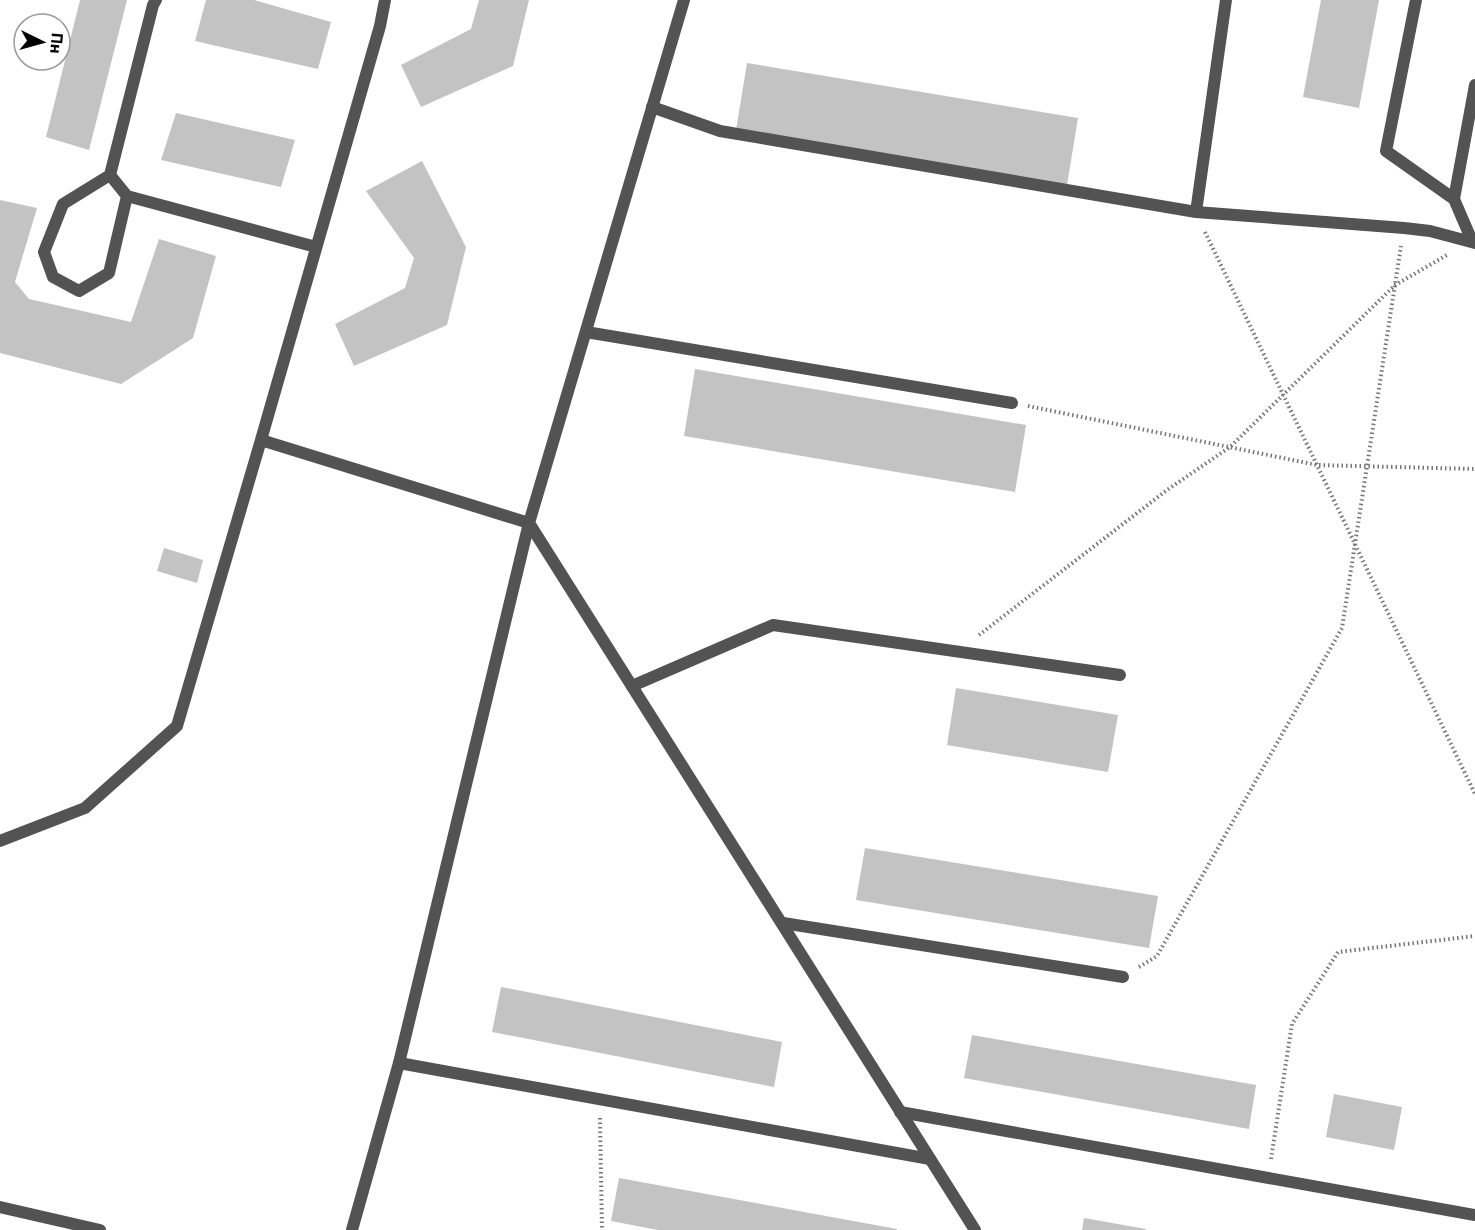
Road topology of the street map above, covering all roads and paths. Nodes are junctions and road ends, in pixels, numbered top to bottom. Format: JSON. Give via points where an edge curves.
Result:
{"nodes":[{"id":1,"x":156,"y":0,"type":"edge"},
{"id":2,"x":384,"y":0,"type":"edge"},
{"id":3,"x":684,"y":0,"type":"edge"},
{"id":4,"x":1226,"y":0,"type":"edge"},
{"id":5,"x":1416,"y":0,"type":"edge"},
{"id":6,"x":1475,"y":85,"type":"edge"},
{"id":7,"x":652,"y":107,"type":"junction"},
{"id":8,"x":110,"y":174,"type":"junction"},
{"id":9,"x":127,"y":196,"type":"junction"},
{"id":10,"x":1454,"y":199,"type":"junction"},
{"id":11,"x":1196,"y":212,"type":"junction"},
{"id":12,"x":1404,"y":228,"type":"junction"},
{"id":13,"x":1474,"y":241,"type":"edge"},
{"id":14,"x":316,"y":247,"type":"junction"},
{"id":15,"x":1395,"y":285,"type":"junction"},
{"id":16,"x":586,"y":332,"type":"junction"},
{"id":17,"x":1284,"y":396,"type":"junction"},
{"id":18,"x":1012,"y":403,"type":"joint"},
{"id":19,"x":261,"y":440,"type":"junction"},
{"id":20,"x":1230,"y":447,"type":"junction"},
{"id":21,"x":1317,"y":465,"type":"junction"},
{"id":22,"x":1366,"y":467,"type":"junction"},
{"id":23,"x":1475,"y":469,"type":"edge"},
{"id":24,"x":529,"y":523,"type":"junction"},
{"id":25,"x":1354,"y":544,"type":"junction"},
{"id":26,"x":957,"y":652,"type":"junction"},
{"id":27,"x":1120,"y":675,"type":"dead end"},
{"id":28,"x":632,"y":686,"type":"junction"},
{"id":29,"x":1475,"y":794,"type":"edge"},
{"id":30,"x":0,"y":841,"type":"edge"},
{"id":31,"x":783,"y":923,"type":"junction"},
{"id":32,"x":1475,"y":936,"type":"edge"},
{"id":33,"x":1123,"y":977,"type":"joint"},
{"id":34,"x":399,"y":1063,"type":"junction"},
{"id":35,"x":600,"y":1099,"type":"junction"},
{"id":36,"x":900,"y":1112,"type":"junction"},
{"id":37,"x":930,"y":1158,"type":"junction"},
{"id":38,"x":1268,"y":1178,"type":"junction"},
{"id":39,"x":0,"y":1207,"type":"edge"},
{"id":40,"x":1475,"y":1215,"type":"edge"},
{"id":41,"x":100,"y":1230,"type":"edge"},
{"id":42,"x":352,"y":1230,"type":"edge"},
{"id":43,"x":602,"y":1230,"type":"edge"},
{"id":44,"x":975,"y":1230,"type":"edge"}],
"edges":[{"from":1,"to":8,"type":"street"},
{"from":2,"to":14,"type":"street","via":[[380,26]]},
{"from":3,"to":7,"type":"street"},
{"from":4,"to":11,"type":"street"},
{"from":5,"to":10,"type":"street","via":[[1386,151]]},
{"from":6,"to":10,"type":"street"},
{"from":7,"to":11,"type":"street","via":[[720,131]]},
{"from":7,"to":16,"type":"street"},
{"from":8,"to":9,"type":"street"},
{"from":8,"to":9,"type":"street","via":[[63,204],[44,252],[53,277],[80,291],[109,273]]},
{"from":9,"to":14,"type":"street"},
{"from":10,"to":13,"type":"street"},
{"from":11,"to":12,"type":"street"},
{"from":11,"to":17,"type":"path"},
{"from":12,"to":13,"type":"street"},
{"from":12,"to":15,"type":"path"},
{"from":13,"to":15,"type":"path"},
{"from":14,"to":19,"type":"street"},
{"from":15,"to":17,"type":"path"},
{"from":15,"to":22,"type":"path"},
{"from":16,"to":18,"type":"street"},
{"from":16,"to":24,"type":"street"},
{"from":17,"to":20,"type":"path"},
{"from":17,"to":21,"type":"path"},
{"from":18,"to":20,"type":"path"},
{"from":19,"to":24,"type":"street"},
{"from":19,"to":30,"type":"street","via":[[177,726],[85,808]]},
{"from":20,"to":21,"type":"path"},
{"from":20,"to":26,"type":"path","via":[[1167,490]]},
{"from":21,"to":22,"type":"path"},
{"from":21,"to":25,"type":"path"},
{"from":22,"to":23,"type":"path"},
{"from":22,"to":25,"type":"path"},
{"from":24,"to":28,"type":"street"},
{"from":24,"to":34,"type":"street"},
{"from":25,"to":29,"type":"path"},
{"from":25,"to":33,"type":"path","via":[[1342,628],[1157,956]]},
{"from":26,"to":27,"type":"street"},
{"from":26,"to":28,"type":"street","via":[[773,626]]},
{"from":28,"to":31,"type":"street"},
{"from":31,"to":33,"type":"street"},
{"from":31,"to":36,"type":"street"},
{"from":32,"to":38,"type":"path","via":[[1338,952],[1292,1024]]},
{"from":34,"to":35,"type":"street"},
{"from":34,"to":42,"type":"street"},
{"from":35,"to":37,"type":"street"},
{"from":35,"to":43,"type":"path"},
{"from":36,"to":37,"type":"street"},
{"from":36,"to":38,"type":"street"},
{"from":37,"to":44,"type":"street"},
{"from":38,"to":40,"type":"street"},
{"from":39,"to":41,"type":"street"}]}
